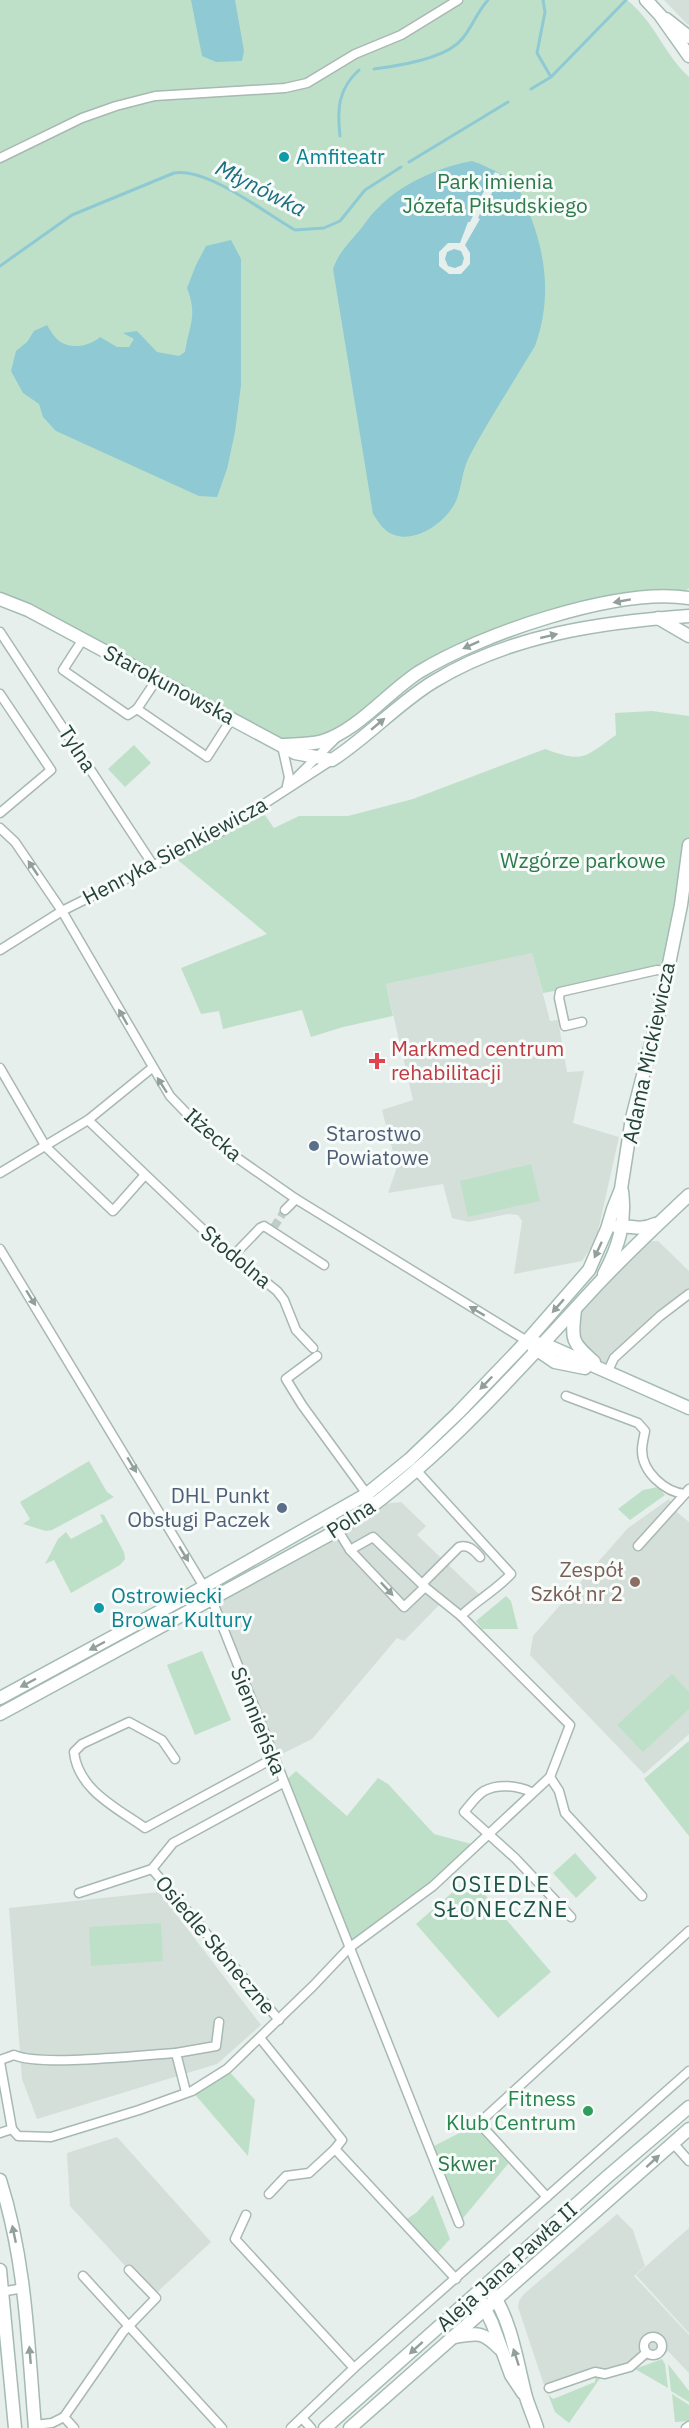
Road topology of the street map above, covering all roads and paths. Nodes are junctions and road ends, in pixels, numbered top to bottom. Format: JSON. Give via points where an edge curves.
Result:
{"nodes":[{"id":1,"x":458,"y":0,"type":"edge"},
{"id":2,"x":646,"y":0,"type":"edge"},
{"id":3,"x":660,"y":15,"type":"junction"},
{"id":4,"x":689,"y":37,"type":"edge"},
{"id":5,"x":689,"y":56,"type":"edge"},
{"id":6,"x":0,"y":158,"type":"edge"},
{"id":7,"x":686,"y":594,"type":"edge"},
{"id":8,"x":0,"y":599,"type":"edge"},
{"id":9,"x":689,"y":616,"type":"edge"},
{"id":10,"x":657,"y":618,"type":"junction"},
{"id":11,"x":0,"y":632,"type":"edge"},
{"id":12,"x":689,"y":636,"type":"edge"},
{"id":13,"x":83,"y":639,"type":"junction"},
{"id":14,"x":157,"y":679,"type":"junction"},
{"id":15,"x":0,"y":694,"type":"edge"},
{"id":16,"x":137,"y":709,"type":"junction"},
{"id":17,"x":232,"y":718,"type":"junction"},
{"id":18,"x":342,"y":732,"type":"junction"},
{"id":19,"x":282,"y":745,"type":"junction"},
{"id":20,"x":317,"y":758,"type":"junction"},
{"id":21,"x":332,"y":760,"type":"junction"},
{"id":22,"x":287,"y":790,"type":"junction"},
{"id":23,"x":0,"y":813,"type":"edge"},
{"id":24,"x":0,"y":828,"type":"edge"},
{"id":25,"x":689,"y":845,"type":"edge"},
{"id":26,"x":153,"y":865,"type":"junction"},
{"id":27,"x":685,"y":909,"type":"edge"},
{"id":28,"x":62,"y":910,"type":"junction"},
{"id":29,"x":0,"y":950,"type":"edge"},
{"id":30,"x":668,"y":971,"type":"junction"},
{"id":31,"x":582,"y":1022,"type":"dead end"},
{"id":32,"x":0,"y":1068,"type":"edge"},
{"id":33,"x":152,"y":1068,"type":"junction"},
{"id":34,"x":88,"y":1120,"type":"junction"},
{"id":35,"x":46,"y":1147,"type":"junction"},
{"id":36,"x":0,"y":1173,"type":"edge"},
{"id":37,"x":144,"y":1176,"type":"junction"},
{"id":38,"x":621,"y":1189,"type":"junction"},
{"id":39,"x":689,"y":1195,"type":"edge"},
{"id":40,"x":296,"y":1199,"type":"junction"},
{"id":41,"x":285,"y":1210,"type":"tunnel mouth"},
{"id":42,"x":660,"y":1222,"type":"junction"},
{"id":43,"x":623,"y":1226,"type":"junction"},
{"id":44,"x":607,"y":1230,"type":"junction"},
{"id":45,"x":619,"y":1239,"type":"junction"},
{"id":46,"x":640,"y":1242,"type":"junction"},
{"id":47,"x":0,"y":1249,"type":"edge"},
{"id":48,"x":233,"y":1256,"type":"junction"},
{"id":49,"x":324,"y":1265,"type":"dead end"},
{"id":50,"x":598,"y":1284,"type":"junction"},
{"id":51,"x":689,"y":1294,"type":"edge"},
{"id":52,"x":576,"y":1310,"type":"junction"},
{"id":53,"x":527,"y":1341,"type":"junction"},
{"id":54,"x":540,"y":1348,"type":"junction"},
{"id":55,"x":607,"y":1372,"type":"junction"},
{"id":56,"x":566,"y":1396,"type":"dead end"},
{"id":57,"x":689,"y":1408,"type":"edge"},
{"id":58,"x":439,"y":1440,"type":"junction"},
{"id":59,"x":416,"y":1470,"type":"junction"},
{"id":60,"x":687,"y":1491,"type":"edge"},
{"id":61,"x":367,"y":1494,"type":"junction"},
{"id":62,"x":375,"y":1505,"type":"junction"},
{"id":63,"x":329,"y":1516,"type":"junction"},
{"id":64,"x":338,"y":1530,"type":"junction"},
{"id":65,"x":638,"y":1546,"type":"dead end"},
{"id":66,"x":350,"y":1550,"type":"junction"},
{"id":67,"x":480,"y":1557,"type":"dead end"},
{"id":68,"x":203,"y":1586,"type":"junction"},
{"id":69,"x":424,"y":1586,"type":"junction"},
{"id":70,"x":212,"y":1600,"type":"junction"},
{"id":71,"x":461,"y":1616,"type":"junction"},
{"id":72,"x":0,"y":1698,"type":"edge"},
{"id":73,"x":0,"y":1714,"type":"edge"},
{"id":74,"x":274,"y":1758,"type":"junction"},
{"id":75,"x":175,"y":1759,"type":"dead end"},
{"id":76,"x":550,"y":1777,"type":"junction"},
{"id":77,"x":283,"y":1783,"type":"junction"},
{"id":78,"x":531,"y":1792,"type":"junction"},
{"id":79,"x":466,"y":1795,"type":"dead end"},
{"id":80,"x":475,"y":1799,"type":"junction"},
{"id":81,"x":488,"y":1833,"type":"junction"},
{"id":82,"x":152,"y":1869,"type":"junction"},
{"id":83,"x":79,"y":1893,"type":"dead end"},
{"id":84,"x":642,"y":1896,"type":"dead end"},
{"id":85,"x":571,"y":1917,"type":"dead end"},
{"id":86,"x":689,"y":1930,"type":"edge"},
{"id":87,"x":349,"y":1948,"type":"junction"},
{"id":88,"x":279,"y":2020,"type":"junction"},
{"id":89,"x":219,"y":2022,"type":"dead end"},
{"id":90,"x":260,"y":2038,"type":"junction"},
{"id":91,"x":176,"y":2053,"type":"junction"},
{"id":92,"x":0,"y":2061,"type":"edge"},
{"id":93,"x":689,"y":2071,"type":"edge"},
{"id":94,"x":186,"y":2092,"type":"junction"},
{"id":95,"x":689,"y":2107,"type":"edge"},
{"id":96,"x":12,"y":2129,"type":"junction"},
{"id":97,"x":689,"y":2129,"type":"edge"},
{"id":98,"x":0,"y":2133,"type":"edge"},
{"id":99,"x":673,"y":2143,"type":"junction"},
{"id":100,"x":335,"y":2149,"type":"junction"},
{"id":101,"x":689,"y":2161,"type":"edge"},
{"id":102,"x":0,"y":2180,"type":"edge"},
{"id":103,"x":269,"y":2194,"type":"dead end"},
{"id":104,"x":547,"y":2197,"type":"junction"},
{"id":105,"x":246,"y":2215,"type":"dead end"},
{"id":106,"x":459,"y":2223,"type":"dead end"},
{"id":107,"x":0,"y":2270,"type":"edge"},
{"id":108,"x":129,"y":2270,"type":"dead end"},
{"id":109,"x":84,"y":2276,"type":"dead end"},
{"id":110,"x":456,"y":2279,"type":"junction"},
{"id":111,"x":486,"y":2286,"type":"junction"},
{"id":112,"x":24,"y":2288,"type":"junction"},
{"id":113,"x":1,"y":2292,"type":"edge"},
{"id":114,"x":475,"y":2295,"type":"junction"},
{"id":115,"x":496,"y":2299,"type":"junction"},
{"id":116,"x":486,"y":2308,"type":"junction"},
{"id":117,"x":129,"y":2326,"type":"junction"},
{"id":118,"x":453,"y":2337,"type":"junction"},
{"id":119,"x":503,"y":2352,"type":"junction"},
{"id":120,"x":646,"y":2353,"type":"dead end"},
{"id":121,"x":354,"y":2368,"type":"junction"},
{"id":122,"x":549,"y":2388,"type":"dead end"},
{"id":123,"x":526,"y":2396,"type":"junction"},
{"id":124,"x":64,"y":2417,"type":"junction"},
{"id":125,"x":302,"y":2418,"type":"junction"},
{"id":126,"x":35,"y":2427,"type":"edge"},
{"id":127,"x":15,"y":2428,"type":"edge"},
{"id":128,"x":74,"y":2428,"type":"edge"},
{"id":129,"x":222,"y":2428,"type":"edge"},
{"id":130,"x":291,"y":2428,"type":"edge"},
{"id":131,"x":310,"y":2428,"type":"edge"},
{"id":132,"x":325,"y":2428,"type":"edge"},
{"id":133,"x":350,"y":2428,"type":"edge"},
{"id":134,"x":537,"y":2428,"type":"edge"}],
"edges":[{"from":1,"to":6,"type":"street","via":[[401,35],[355,54],[307,82],[285,88],[155,96],[82,118]]},
{"from":2,"to":3,"type":"street"},
{"from":3,"to":4,"type":"street"},
{"from":3,"to":5,"type":"street"},
{"from":7,"to":18,"type":"street","name":"Henryka Sienkiewicza","one_way":true,"via":[[589,608],[507,631],[418,673]]},
{"from":8,"to":13,"type":"street","name":"Starokunowska"},
{"from":9,"to":10,"type":"street","name":"Henryka Sienkiewicza"},
{"from":10,"to":12,"type":"street"},
{"from":21,"to":10,"type":"street","name":"Henryka Sienkiewicza","one_way":true,"via":[[415,694],[476,660],[506,648],[599,624]]},
{"from":11,"to":26,"type":"street","name":"Tylna"},
{"from":13,"to":14,"type":"street","name":"Starokunowska"},
{"from":13,"to":16,"type":"street","via":[[63,670],[128,715]]},
{"from":14,"to":16,"type":"street"},
{"from":14,"to":17,"type":"street","name":"Starokunowska"},
{"from":15,"to":23,"type":"street","via":[[51,770]]},
{"from":16,"to":17,"type":"street","via":[[207,757]]},
{"from":17,"to":19,"type":"street","name":"Starokunowska"},
{"from":18,"to":19,"type":"street","via":[[324,741]]},
{"from":18,"to":20,"type":"street","name":"Henryka Sienkiewicza"},
{"from":19,"to":20,"type":"street"},
{"from":19,"to":22,"type":"street","name":"Henryka Sienkiewicza","via":[[289,777]]},
{"from":20,"to":21,"type":"street"},
{"from":20,"to":22,"type":"street","name":"Henryka Sienkiewicza"},
{"from":21,"to":22,"type":"street","name":"Henryka Sienkiewicza"},
{"from":22,"to":26,"type":"street","name":"Henryka Sienkiewicza","via":[[224,830]]},
{"from":28,"to":24,"type":"street","name":"Iłżecka","one_way":true,"via":[[15,842]]},
{"from":25,"to":27,"type":"street","name":"Adama Mickiewicza"},
{"from":26,"to":28,"type":"street","name":"Henryka Sienkiewicza"},
{"from":27,"to":30,"type":"street","name":"Adama Mickiewicza"},
{"from":28,"to":29,"type":"street","name":"Henryka Sienkiewicza"},
{"from":33,"to":28,"type":"street","name":"Iłżecka","one_way":true},
{"from":30,"to":31,"type":"street","via":[[657,970],[560,992],[565,1026]]},
{"from":30,"to":38,"type":"street","name":"Adama Mickiewicza","via":[[632,1118]]},
{"from":32,"to":35,"type":"street"},
{"from":33,"to":34,"type":"street"},
{"from":40,"to":33,"type":"street","name":"Iłżecka","one_way":true,"via":[[223,1148],[170,1096]]},
{"from":34,"to":35,"type":"street"},
{"from":34,"to":37,"type":"street","name":"Stodolna"},
{"from":35,"to":36,"type":"street"},
{"from":35,"to":37,"type":"street","via":[[113,1211]]},
{"from":37,"to":48,"type":"street","name":"Stodolna"},
{"from":38,"to":43,"type":"street","name":"Adama Mickiewicza"},
{"from":38,"to":44,"type":"street","name":"Adama Mickiewicza"},
{"from":39,"to":42,"type":"street","name":"Polna"},
{"from":40,"to":41,"type":"street"},
{"from":53,"to":40,"type":"street","name":"Iłżecka","one_way":true},
{"from":42,"to":43,"type":"street","via":[[642,1229]]},
{"from":42,"to":46,"type":"street","name":"Polna"},
{"from":43,"to":44,"type":"street"},
{"from":43,"to":45,"type":"street","name":"Adama Mickiewicza"},
{"from":44,"to":45,"type":"street"},
{"from":44,"to":53,"type":"street","name":"Adama Mickiewicza","one_way":true,"via":[[589,1270]]},
{"from":45,"to":46,"type":"street"},
{"from":45,"to":50,"type":"street","name":"Adama Mickiewicza"},
{"from":46,"to":50,"type":"street","name":"Polna"},
{"from":47,"to":68,"type":"street","name":"Siennieńska","one_way":true},
{"from":48,"to":49,"type":"street","via":[[260,1227],[268,1227]]},
{"from":48,"to":61,"type":"street","name":"Stodolna","via":[[284,1300],[296,1330],[315,1352],[286,1379]]},
{"from":50,"to":52,"type":"street","name":"Polna"},
{"from":51,"to":55,"type":"street","via":[[614,1358]]},
{"from":52,"to":54,"type":"street","name":"Polna"},
{"from":52,"to":55,"type":"street","name":"Iłżecka","via":[[572,1336],[575,1343]]},
{"from":53,"to":54,"type":"street","name":"Iłżecka"},
{"from":53,"to":58,"type":"street","name":"Polna","one_way":true},
{"from":54,"to":55,"type":"street","name":"Iłżecka"},
{"from":54,"to":58,"type":"street","name":"Polna"},
{"from":55,"to":57,"type":"street","name":"Iłżecka"},
{"from":56,"to":60,"type":"street","via":[[638,1423],[645,1431],[645,1463],[657,1480],[672,1493]]},
{"from":58,"to":59,"type":"street","name":"Polna"},
{"from":58,"to":61,"type":"street","name":"Polna"},
{"from":59,"to":62,"type":"street","name":"Polna"},
{"from":59,"to":71,"type":"street","via":[[511,1574]]},
{"from":60,"to":65,"type":"street"},
{"from":61,"to":62,"type":"street"},
{"from":61,"to":63,"type":"street","name":"Polna"},
{"from":62,"to":64,"type":"street","name":"Polna"},
{"from":63,"to":64,"type":"street"},
{"from":63,"to":68,"type":"street","name":"Polna"},
{"from":64,"to":66,"type":"street"},
{"from":64,"to":70,"type":"street","name":"Polna"},
{"from":66,"to":69,"type":"street","via":[[373,1536]]},
{"from":66,"to":69,"type":"street","one_way":true,"via":[[404,1607]]},
{"from":67,"to":69,"type":"street","via":[[471,1548],[459,1546]]},
{"from":68,"to":70,"type":"street","name":"Siennieńska"},
{"from":68,"to":72,"type":"street","name":"Polna","one_way":true},
{"from":69,"to":71,"type":"street"},
{"from":70,"to":73,"type":"street","name":"Polna"},
{"from":70,"to":74,"type":"street","name":"Siennieńska"},
{"from":71,"to":76,"type":"street","via":[[570,1725]]},
{"from":74,"to":75,"type":"street","via":[[145,1828],[90,1789],[75,1763],[74,1752],[82,1744],[129,1722],[162,1740]]},
{"from":74,"to":77,"type":"street","name":"Siennieńska"},
{"from":76,"to":78,"type":"street"},
{"from":76,"to":84,"type":"street","via":[[565,1813]]},
{"from":77,"to":82,"type":"street","name":"Osiedle Słoneczne","via":[[173,1843]]},
{"from":77,"to":87,"type":"street","name":"Siennieńska"},
{"from":78,"to":80,"type":"street","via":[[521,1787],[495,1787]]},
{"from":78,"to":81,"type":"street"},
{"from":79,"to":80,"type":"street"},
{"from":80,"to":81,"type":"street","via":[[464,1812]]},
{"from":81,"to":85,"type":"street"},
{"from":81,"to":87,"type":"street","via":[[433,1886]]},
{"from":82,"to":83,"type":"street","name":"Osiedle Słoneczne"},
{"from":82,"to":88,"type":"street","name":"Osiedle Słoneczne"},
{"from":86,"to":104,"type":"street","via":[[479,2123]]},
{"from":87,"to":88,"type":"street"},
{"from":87,"to":106,"type":"street","name":"Siennieńska"},
{"from":88,"to":90,"type":"street"},
{"from":89,"to":91,"type":"street","via":[[216,2046]]},
{"from":90,"to":94,"type":"street","via":[[227,2069]]},
{"from":90,"to":100,"type":"street","via":[[342,2140]]},
{"from":91,"to":92,"type":"street","via":[[55,2060],[14,2055]]},
{"from":91,"to":94,"type":"street"},
{"from":92,"to":96,"type":"street"},
{"from":93,"to":104,"type":"street"},
{"from":94,"to":96,"type":"street","via":[[51,2137],[18,2136]]},
{"from":95,"to":111,"type":"street","name":"Aleja Jana Pawła II"},
{"from":96,"to":98,"type":"street"},
{"from":97,"to":99,"type":"street","name":"Aleja Jana Pawła II"},
{"from":99,"to":101,"type":"street"},
{"from":115,"to":99,"type":"street","name":"Aleja Jana Pawła II","one_way":true},
{"from":100,"to":103,"type":"street","via":[[309,2173],[286,2176]]},
{"from":100,"to":110,"type":"street"},
{"from":112,"to":102,"type":"street","one_way":true},
{"from":104,"to":110,"type":"street"},
{"from":105,"to":121,"type":"street","via":[[236,2239]]},
{"from":107,"to":113,"type":"street"},
{"from":108,"to":117,"type":"street","via":[[156,2298]]},
{"from":109,"to":117,"type":"street"},
{"from":110,"to":121,"type":"street"},
{"from":111,"to":114,"type":"street","name":"Aleja Jana Pawła II"},
{"from":111,"to":115,"type":"street"},
{"from":112,"to":113,"type":"street"},
{"from":126,"to":112,"type":"street","one_way":true},
{"from":113,"to":127,"type":"street"},
{"from":114,"to":116,"type":"street"},
{"from":114,"to":132,"type":"street","name":"Aleja Jana Pawła II","one_way":true},
{"from":115,"to":116,"type":"street","name":"Aleja Jana Pawła II"},
{"from":123,"to":115,"type":"street","one_way":true},
{"from":116,"to":118,"type":"street","name":"Aleja Jana Pawła II"},
{"from":116,"to":119,"type":"street"},
{"from":117,"to":124,"type":"street"},
{"from":117,"to":129,"type":"street"},
{"from":118,"to":119,"type":"street","via":[[478,2333]]},
{"from":118,"to":133,"type":"street","name":"Aleja Jana Pawła II"},
{"from":119,"to":123,"type":"street","via":[[511,2375]]},
{"from":120,"to":122,"type":"street","via":[[630,2367],[605,2374],[596,2372]]},
{"from":121,"to":125,"type":"street"},
{"from":123,"to":134,"type":"street"},
{"from":124,"to":126,"type":"street"},
{"from":124,"to":128,"type":"street"},
{"from":125,"to":130,"type":"street"},
{"from":125,"to":131,"type":"street"}]}
